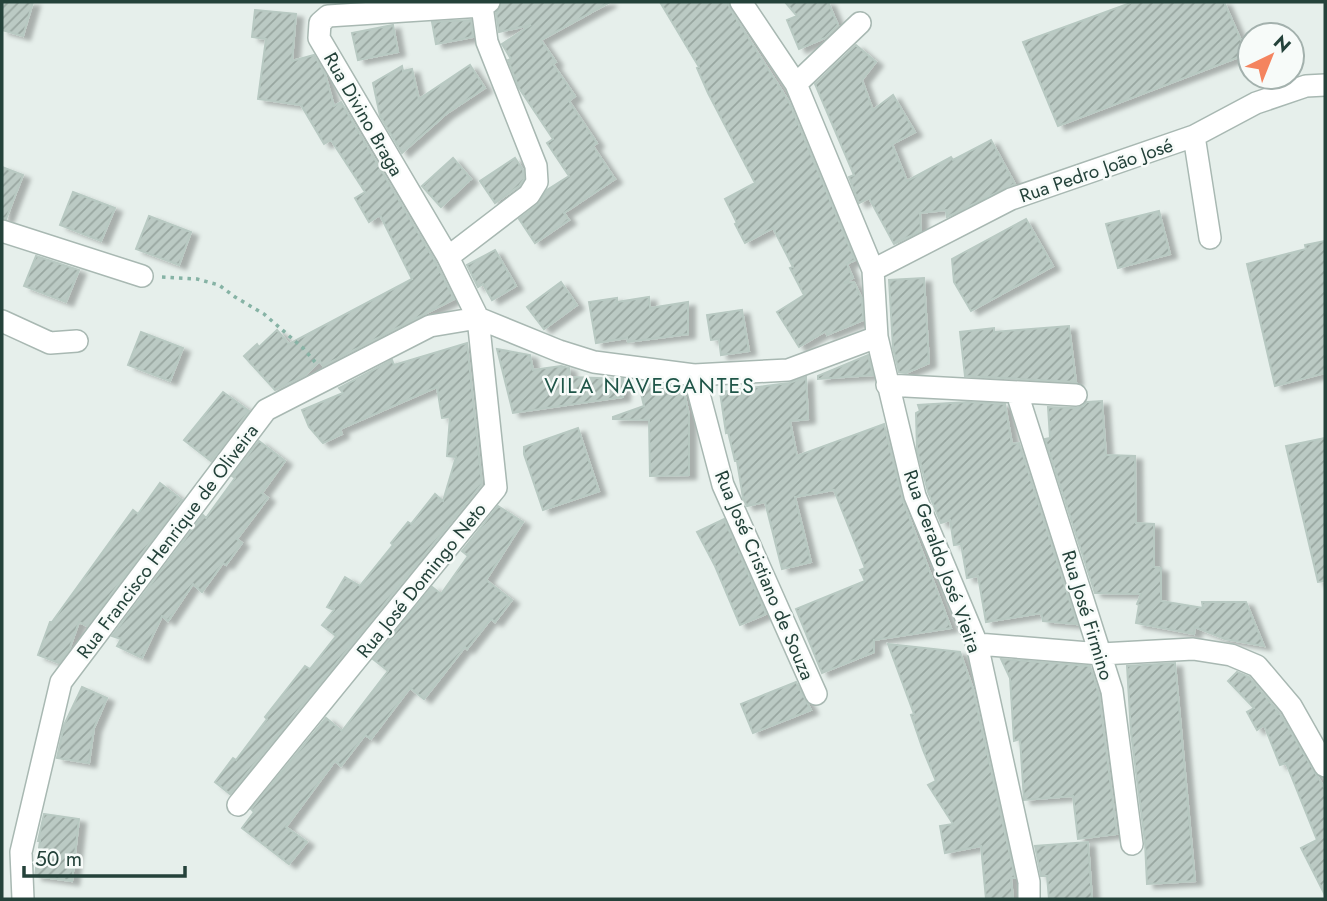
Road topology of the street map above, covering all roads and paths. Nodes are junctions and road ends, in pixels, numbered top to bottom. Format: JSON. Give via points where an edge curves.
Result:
{"nodes":[{"id":1,"x":741,"y":2,"type":"edge"},
{"id":2,"x":485,"y":4,"type":"edge"},
{"id":3,"x":860,"y":23,"type":"dead end"},
{"id":4,"x":796,"y":83,"type":"junction"},
{"id":5,"x":1325,"y":85,"type":"edge"},
{"id":6,"x":1194,"y":136,"type":"junction"},
{"id":7,"x":2,"y":231,"type":"edge"},
{"id":8,"x":1210,"y":238,"type":"dead end"},
{"id":9,"x":448,"y":257,"type":"junction"},
{"id":10,"x":873,"y":270,"type":"junction"},
{"id":11,"x":142,"y":276,"type":"joint"},
{"id":12,"x":478,"y":318,"type":"junction"},
{"id":13,"x":2,"y":321,"type":"edge"},
{"id":14,"x":877,"y":337,"type":"junction"},
{"id":15,"x":77,"y":341,"type":"dead end"},
{"id":16,"x":694,"y":375,"type":"junction"},
{"id":17,"x":328,"y":377,"type":"junction"},
{"id":18,"x":887,"y":385,"type":"junction"},
{"id":19,"x":1017,"y":393,"type":"junction"},
{"id":20,"x":1076,"y":395,"type":"dead end"},
{"id":21,"x":977,"y":644,"type":"junction"},
{"id":22,"x":1101,"y":654,"type":"junction"},
{"id":23,"x":816,"y":694,"type":"dead end"},
{"id":24,"x":1325,"y":766,"type":"edge"},
{"id":25,"x":238,"y":805,"type":"dead end"},
{"id":26,"x":1132,"y":844,"type":"dead end"},
{"id":27,"x":23,"y":899,"type":"edge"},
{"id":28,"x":1029,"y":899,"type":"edge"}],
"edges":[{"from":1,"to":4,"type":"street","name":"Rua Geraldo José Vieira"},
{"from":2,"to":9,"type":"street","via":[[487,42],[536,166],[537,182],[529,195]]},
{"from":2,"to":9,"type":"street","name":"Rua Divino Braga","via":[[328,16],[320,23],[319,38]]},
{"from":3,"to":4,"type":"street"},
{"from":4,"to":10,"type":"street","name":"Rua Geraldo José Vieira"},
{"from":5,"to":6,"type":"street","name":"Rua Pedro João José","via":[[1306,86],[1256,103]]},
{"from":6,"to":8,"type":"street"},
{"from":6,"to":10,"type":"street","name":"Rua Pedro João José","via":[[1011,199]]},
{"from":7,"to":11,"type":"street"},
{"from":9,"to":12,"type":"street","name":"Rua Divino Braga"},
{"from":10,"to":14,"type":"street","name":"Rua Geraldo José Vieira"},
{"from":11,"to":17,"type":"path","via":[[219,285],[264,314]]},
{"from":12,"to":16,"type":"street","via":[[594,362]]},
{"from":12,"to":17,"type":"street","name":"Rua Francisco Henrique de Oliveira","via":[[430,326]]},
{"from":12,"to":25,"type":"street","name":"Rua José Domingo Neto","via":[[496,488]]},
{"from":13,"to":15,"type":"street","via":[[50,343]]},
{"from":14,"to":16,"type":"street","via":[[788,370]]},
{"from":14,"to":18,"type":"street","name":"Rua Geraldo José Vieira"},
{"from":16,"to":23,"type":"street","name":"Rua José Cristiano de Souza","via":[[723,485]]},
{"from":17,"to":27,"type":"street","name":"Rua Francisco Henrique de Oliveira","via":[[266,410],[61,682],[20,852]]},
{"from":18,"to":19,"type":"street"},
{"from":18,"to":21,"type":"street","name":"Rua Geraldo José Vieira","via":[[915,496]]},
{"from":19,"to":20,"type":"street"},
{"from":19,"to":22,"type":"street","name":"Rua José Firmino"},
{"from":21,"to":22,"type":"street"},
{"from":21,"to":28,"type":"street","name":"Rua Geraldo José Vieira"},
{"from":22,"to":24,"type":"street","via":[[1194,649],[1231,655],[1257,666],[1291,706]]},
{"from":22,"to":26,"type":"street","name":"Rua José Firmino","via":[[1112,691]]}]}
